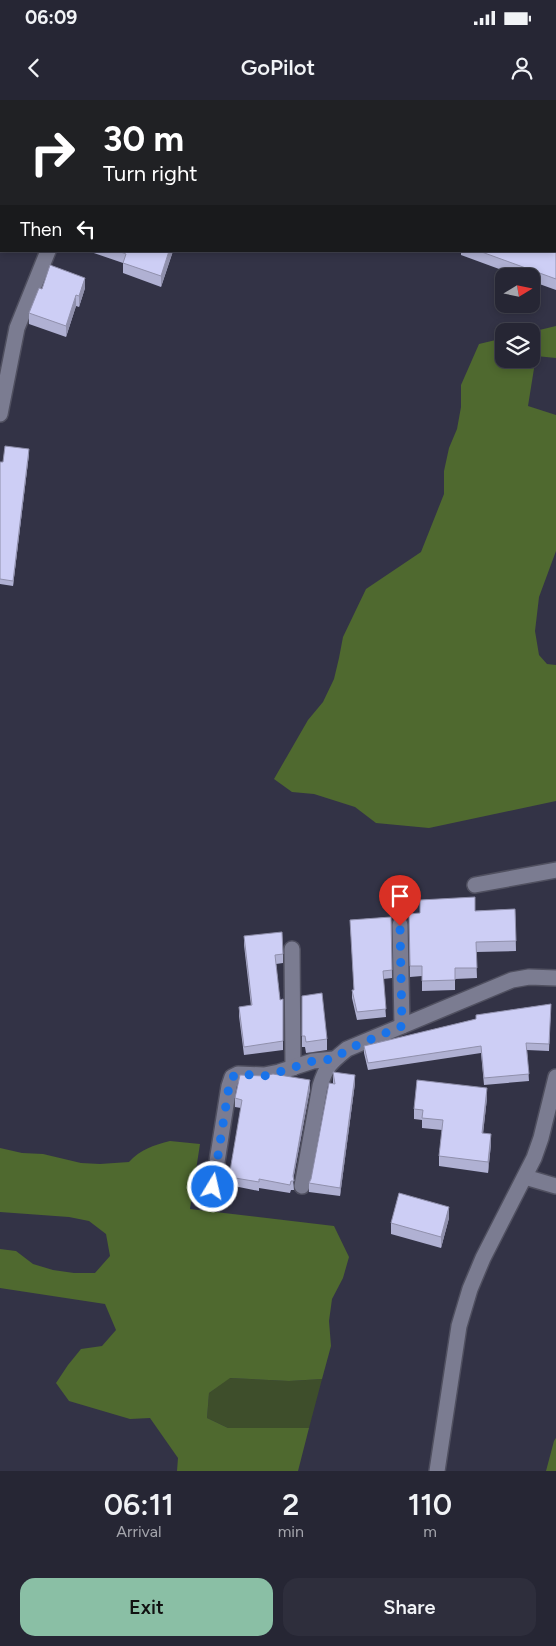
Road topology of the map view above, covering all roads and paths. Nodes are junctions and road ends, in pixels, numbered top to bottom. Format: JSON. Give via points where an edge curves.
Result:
{"nodes":[{"id":1,"x":48,"y":252,"type":"edge"},
{"id":2,"x":0,"y":414,"type":"edge"},
{"id":3,"x":556,"y":870,"type":"edge"},
{"id":4,"x":475,"y":886,"type":"dead end"},
{"id":5,"x":400,"y":926,"type":"dead end"},
{"id":6,"x":292,"y":949,"type":"dead end"},
{"id":7,"x":556,"y":978,"type":"edge"},
{"id":8,"x":402,"y":1026,"type":"junction"},
{"id":9,"x":334,"y":1059,"type":"junction"},
{"id":10,"x":293,"y":1068,"type":"junction"},
{"id":11,"x":556,"y":1077,"type":"edge"},
{"id":12,"x":525,"y":1177,"type":"junction"},
{"id":13,"x":302,"y":1186,"type":"dead end"},
{"id":14,"x":556,"y":1186,"type":"edge"},
{"id":15,"x":213,"y":1187,"type":"dead end"},
{"id":16,"x":437,"y":1471,"type":"edge"}],
"edges":[{"from":1,"to":2,"type":"street","via":[[17,328]]},
{"from":3,"to":4,"type":"street"},
{"from":5,"to":8,"type":"street"},
{"from":6,"to":10,"type":"street"},
{"from":7,"to":8,"type":"street","via":[[512,980]]},
{"from":8,"to":9,"type":"street","via":[[348,1049]]},
{"from":9,"to":10,"type":"street","via":[[313,1061]]},
{"from":9,"to":13,"type":"street","via":[[320,1086]]},
{"from":10,"to":15,"type":"street","via":[[264,1076],[238,1074],[232,1077]]},
{"from":11,"to":12,"type":"street","via":[[541,1138]]},
{"from":12,"to":14,"type":"street"},
{"from":12,"to":16,"type":"street","via":[[470,1289],[459,1326]]}]}
